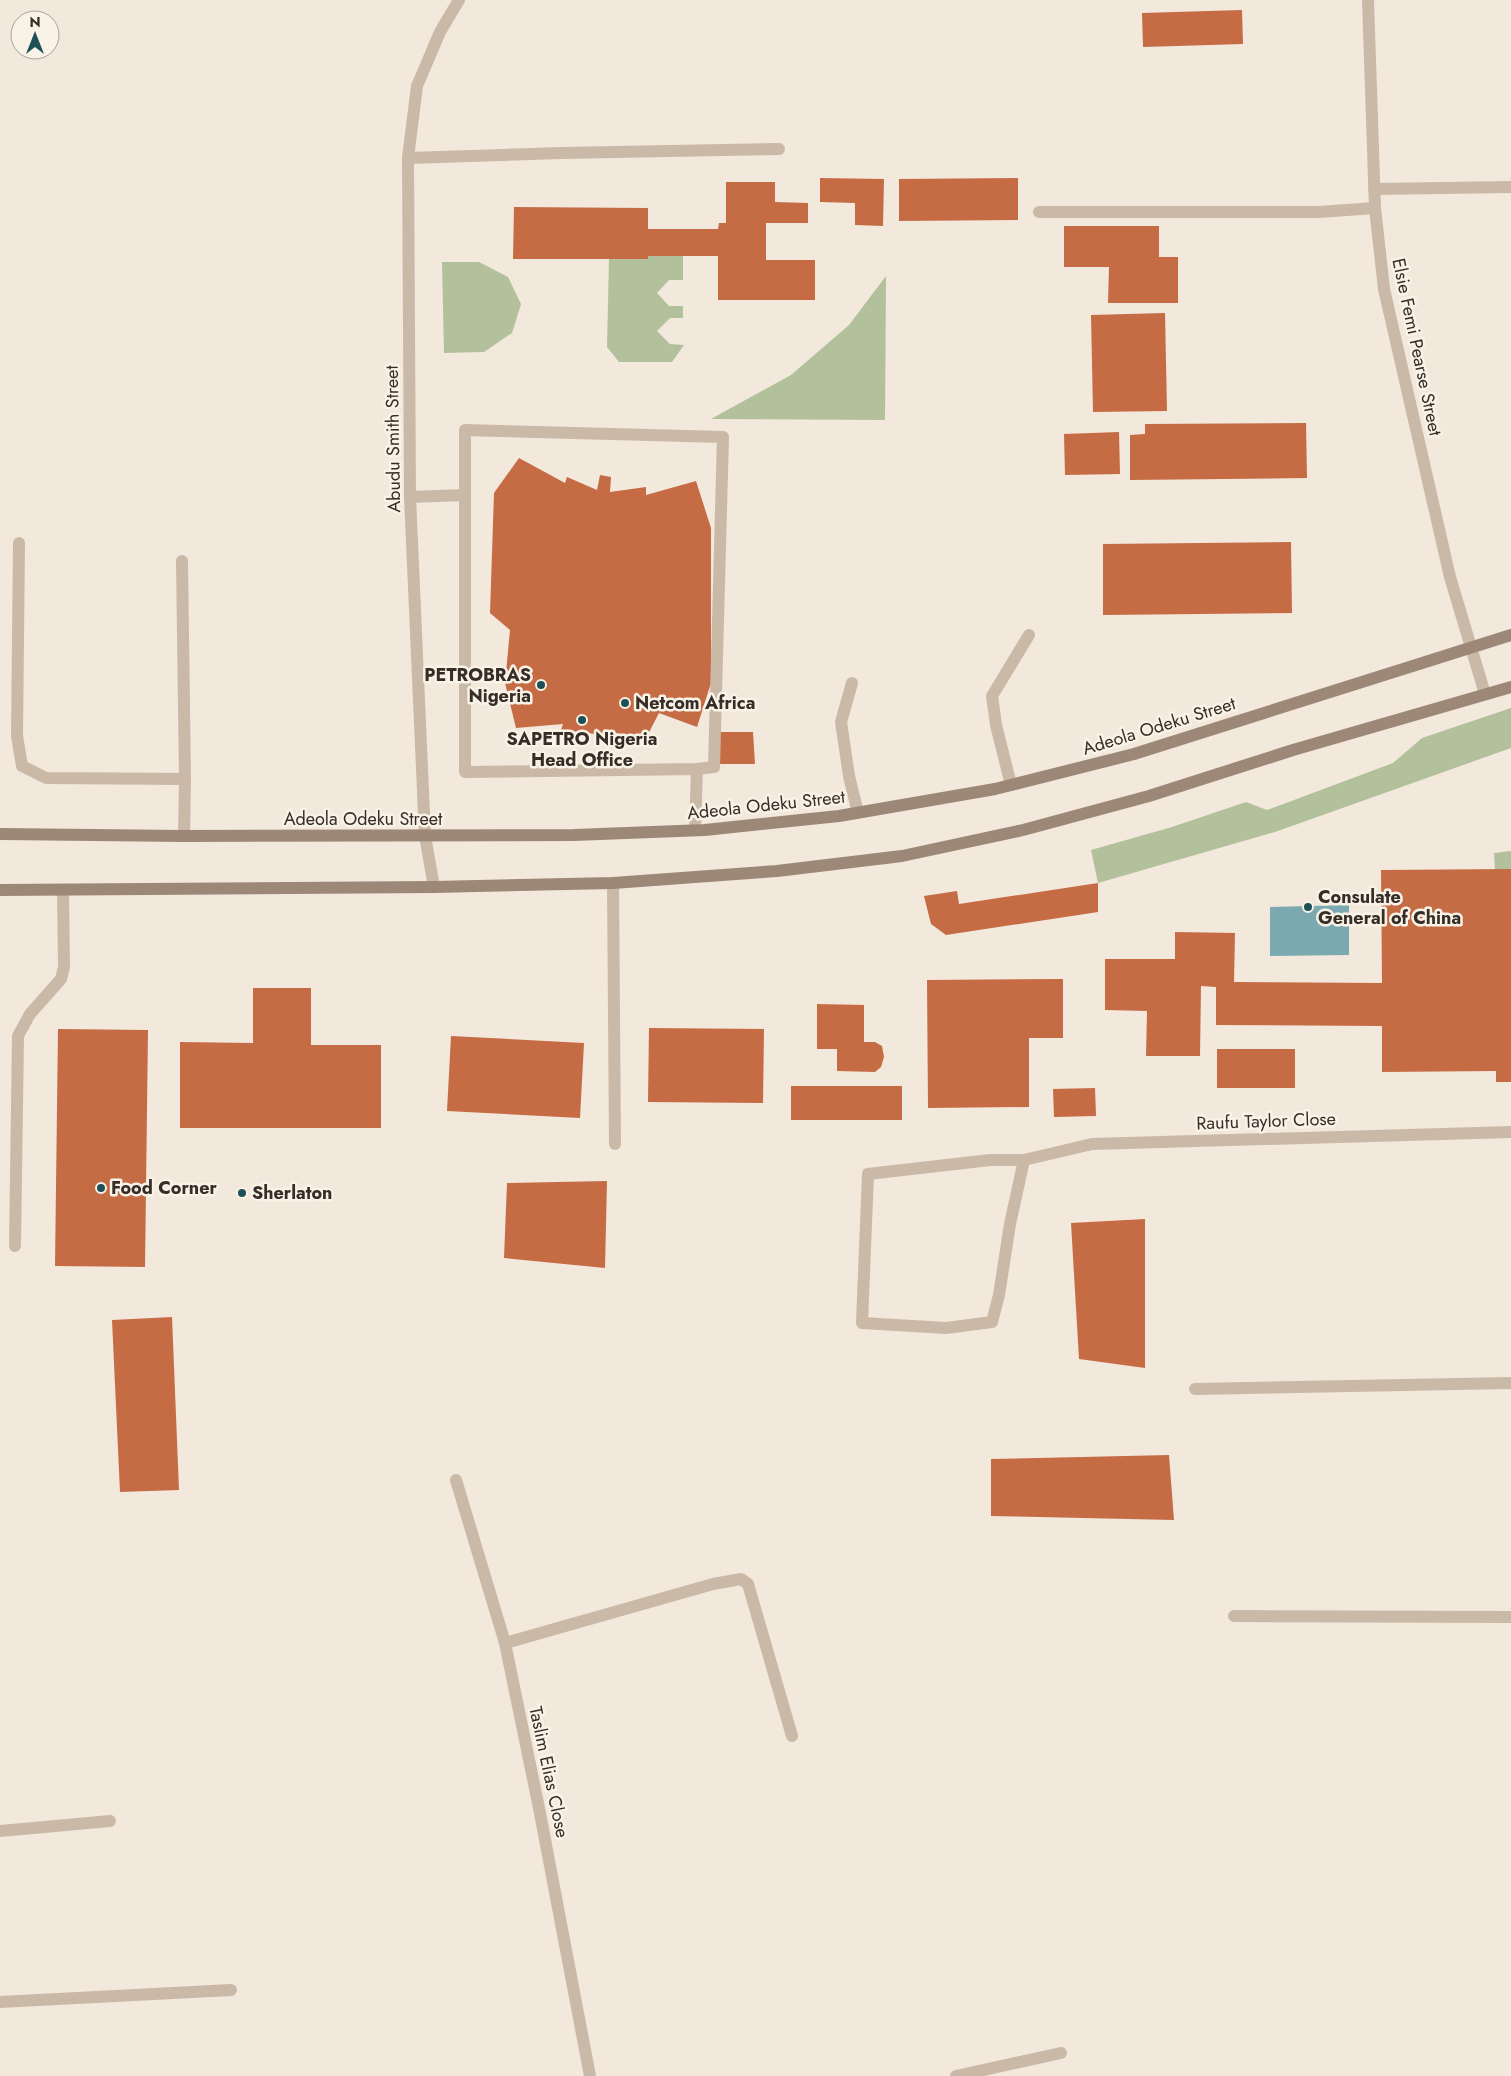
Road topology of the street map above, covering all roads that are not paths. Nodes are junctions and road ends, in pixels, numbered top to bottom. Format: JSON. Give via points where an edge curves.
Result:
{"nodes":[{"id":1,"x":459,"y":0,"type":"edge"},
{"id":2,"x":1368,"y":0,"type":"edge"},
{"id":3,"x":780,"y":149,"type":"dead end"},
{"id":4,"x":408,"y":158,"type":"junction"},
{"id":5,"x":1511,"y":187,"type":"edge"},
{"id":6,"x":1374,"y":189,"type":"junction"},
{"id":7,"x":1375,"y":208,"type":"junction"},
{"id":8,"x":1039,"y":212,"type":"dead end"},
{"id":9,"x":465,"y":495,"type":"junction"},
{"id":10,"x":410,"y":497,"type":"junction"},
{"id":11,"x":20,"y":543,"type":"dead end"},
{"id":12,"x":182,"y":561,"type":"dead end"},
{"id":13,"x":1029,"y":635,"type":"dead end"},
{"id":14,"x":1511,"y":635,"type":"edge"},
{"id":15,"x":1471,"y":646,"type":"junction"},
{"id":16,"x":852,"y":684,"type":"dead end"},
{"id":17,"x":1511,"y":687,"type":"edge"},
{"id":18,"x":1485,"y":694,"type":"junction"},
{"id":19,"x":697,"y":769,"type":"junction"},
{"id":20,"x":185,"y":778,"type":"junction"},
{"id":21,"x":1011,"y":785,"type":"junction"},
{"id":22,"x":858,"y":813,"type":"junction"},
{"id":23,"x":695,"y":830,"type":"junction"},
{"id":24,"x":0,"y":834,"type":"edge"},
{"id":25,"x":184,"y":836,"type":"junction"},
{"id":26,"x":425,"y":836,"type":"junction"},
{"id":27,"x":613,"y":883,"type":"junction"},
{"id":28,"x":434,"y":888,"type":"junction"},
{"id":29,"x":0,"y":890,"type":"edge"},
{"id":30,"x":63,"y":890,"type":"junction"},
{"id":31,"x":1511,"y":1132,"type":"edge"},
{"id":32,"x":615,"y":1144,"type":"dead end"},
{"id":33,"x":1024,"y":1160,"type":"junction"},
{"id":34,"x":15,"y":1246,"type":"dead end"},
{"id":35,"x":1511,"y":1383,"type":"edge"},
{"id":36,"x":1194,"y":1389,"type":"dead end"},
{"id":37,"x":456,"y":1480,"type":"dead end"},
{"id":38,"x":1234,"y":1616,"type":"dead end"},
{"id":39,"x":1511,"y":1617,"type":"edge"},
{"id":40,"x":505,"y":1642,"type":"junction"},
{"id":41,"x":792,"y":1736,"type":"dead end"},
{"id":42,"x":110,"y":1821,"type":"dead end"},
{"id":43,"x":0,"y":1830,"type":"edge"},
{"id":44,"x":231,"y":1990,"type":"dead end"},
{"id":45,"x":0,"y":2002,"type":"edge"},
{"id":46,"x":1061,"y":2053,"type":"dead end"},
{"id":47,"x":590,"y":2076,"type":"edge"},
{"id":48,"x":956,"y":2076,"type":"edge"}],
"edges":[{"from":1,"to":4,"type":"street","name":"Abudu Smith Street","via":[[440,32],[417,86]]},
{"from":2,"to":6,"type":"street","name":"Elsie Femi Pearse Street"},
{"from":3,"to":4,"type":"street"},
{"from":4,"to":10,"type":"street","name":"Abudu Smith Street"},
{"from":5,"to":6,"type":"street"},
{"from":6,"to":7,"type":"street","name":"Elsie Femi Pearse Street"},
{"from":7,"to":8,"type":"street","via":[[1319,212]]},
{"from":7,"to":15,"type":"street","name":"Elsie Femi Pearse Street","via":[[1384,289],[1397,352],[1450,577]]},
{"from":9,"to":10,"type":"street"},
{"from":9,"to":19,"type":"street","via":[[465,772]]},
{"from":9,"to":19,"type":"street","via":[[465,430],[723,437],[714,767]]},
{"from":10,"to":26,"type":"street","name":"Abudu Smith Street"},
{"from":11,"to":20,"type":"street","via":[[17,736],[22,766],[46,778]]},
{"from":12,"to":20,"type":"street"},
{"from":13,"to":21,"type":"street","via":[[992,696]]},
{"from":14,"to":15,"type":"main road","name":"Adeola Odeku Street"},
{"from":15,"to":18,"type":"street","name":"Elsie Femi Pearse Street"},
{"from":15,"to":21,"type":"main road","name":"Adeola Odeku Street","via":[[1134,754]]},
{"from":16,"to":22,"type":"street","via":[[842,722]]},
{"from":17,"to":18,"type":"main road"},
{"from":18,"to":27,"type":"main road","via":[[1149,796],[1024,830],[902,856],[777,871]]},
{"from":19,"to":23,"type":"street"},
{"from":20,"to":25,"type":"street"},
{"from":21,"to":22,"type":"main road","name":"Adeola Odeku Street"},
{"from":22,"to":23,"type":"main road","name":"Adeola Odeku Street"},
{"from":23,"to":26,"type":"main road","name":"Adeola Odeku Street"},
{"from":24,"to":25,"type":"main road","name":"Adeola Odeku Street"},
{"from":25,"to":26,"type":"main road","name":"Adeola Odeku Street"},
{"from":26,"to":28,"type":"street","name":"Abudu Smith Street"},
{"from":27,"to":28,"type":"main road"},
{"from":27,"to":32,"type":"street"},
{"from":28,"to":30,"type":"main road"},
{"from":29,"to":30,"type":"main road"},
{"from":30,"to":34,"type":"street","via":[[64,967],[61,979],[30,1014],[18,1036]]},
{"from":31,"to":33,"type":"street","name":"Raufu Taylor Close","via":[[1092,1144]]},
{"from":33,"to":33,"type":"street","name":"Raufu Taylor Close","via":[[990,1160],[868,1174],[862,1323],[946,1328],[992,1322]]},
{"from":35,"to":36,"type":"street"},
{"from":37,"to":40,"type":"street","name":"Taslim Elias Close"},
{"from":38,"to":39,"type":"street"},
{"from":40,"to":41,"type":"street","via":[[741,1579],[748,1584]]},
{"from":40,"to":47,"type":"street","name":"Taslim Elias Close"},
{"from":42,"to":43,"type":"street"},
{"from":44,"to":45,"type":"street"},
{"from":46,"to":48,"type":"street"}]}
